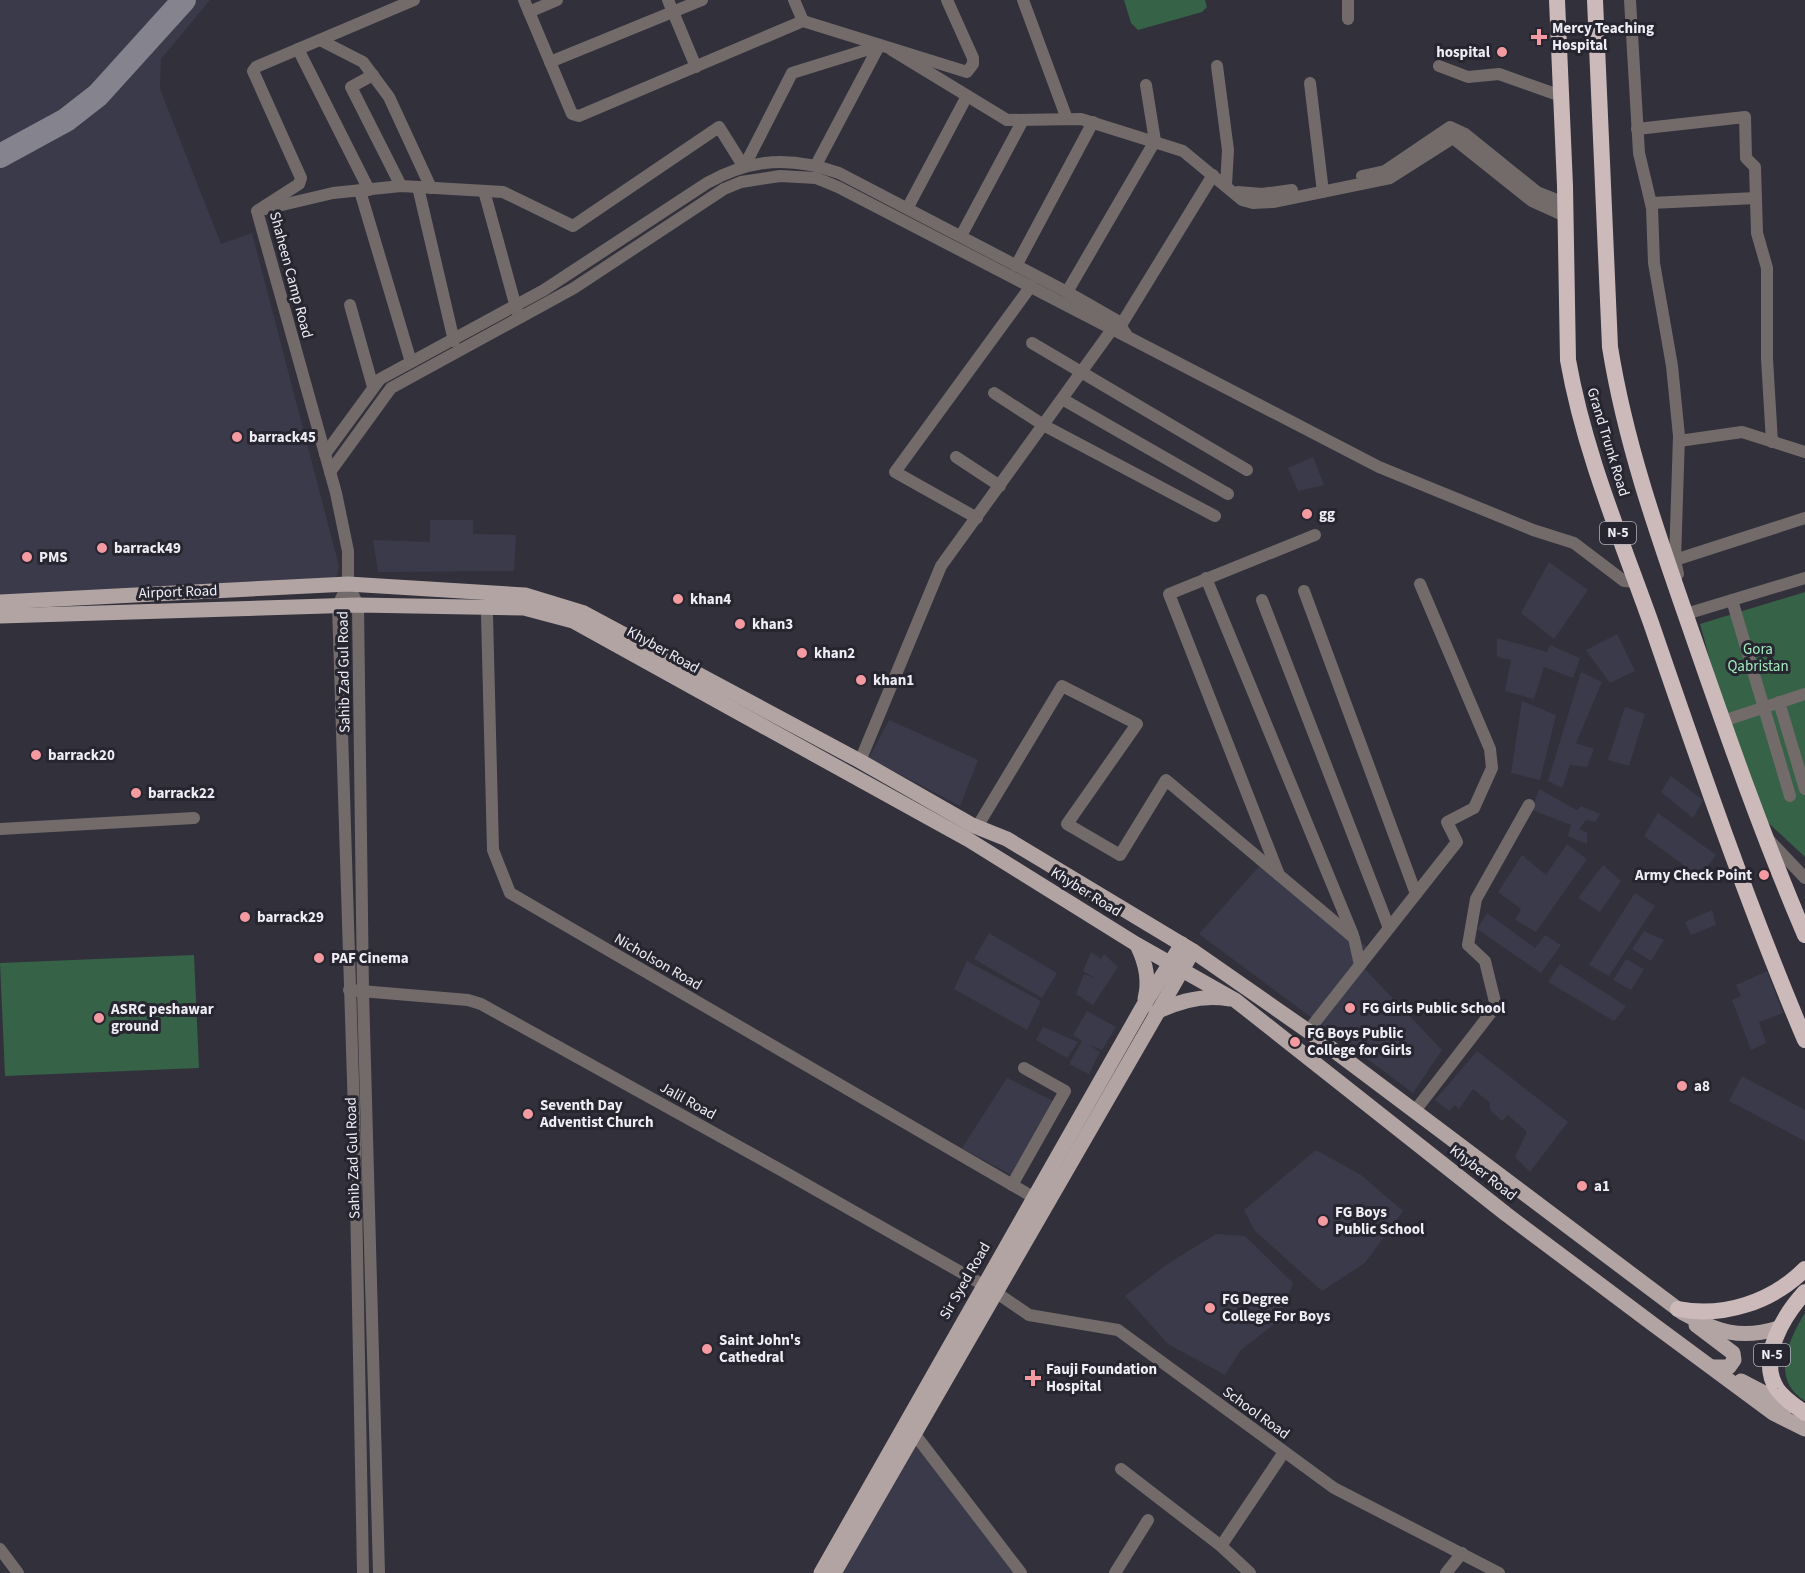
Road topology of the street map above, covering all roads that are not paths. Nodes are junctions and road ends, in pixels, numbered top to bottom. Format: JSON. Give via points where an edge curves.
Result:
{"nodes":[{"id":1,"x":414,"y":0,"type":"edge"},
{"id":2,"x":557,"y":0,"type":"edge"},
{"id":3,"x":668,"y":0,"type":"edge"},
{"id":4,"x":702,"y":0,"type":"edge"},
{"id":5,"x":794,"y":0,"type":"edge"},
{"id":6,"x":947,"y":0,"type":"edge"},
{"id":7,"x":1023,"y":0,"type":"edge"},
{"id":8,"x":1348,"y":0,"type":"edge"},
{"id":9,"x":1557,"y":0,"type":"edge"},
{"id":10,"x":1595,"y":0,"type":"edge"},
{"id":11,"x":1630,"y":0,"type":"edge"},
{"id":12,"x":526,"y":6,"type":"edge"},
{"id":13,"x":673,"y":12,"type":"junction"},
{"id":14,"x":1348,"y":20,"type":"dead end"},
{"id":15,"x":803,"y":21,"type":"junction"},
{"id":16,"x":320,"y":40,"type":"junction"},
{"id":17,"x":879,"y":46,"type":"junction"},
{"id":18,"x":298,"y":49,"type":"junction"},
{"id":19,"x":892,"y":50,"type":"junction"},
{"id":20,"x":550,"y":62,"type":"junction"},
{"id":21,"x":1217,"y":66,"type":"dead end"},
{"id":22,"x":1439,"y":66,"type":"dead end"},
{"id":23,"x":696,"y":67,"type":"junction"},
{"id":24,"x":373,"y":75,"type":"junction"},
{"id":25,"x":1310,"y":83,"type":"dead end"},
{"id":26,"x":1146,"y":85,"type":"dead end"},
{"id":27,"x":967,"y":96,"type":"junction"},
{"id":28,"x":1561,"y":96,"type":"junction"},
{"id":29,"x":1067,"y":119,"type":"junction"},
{"id":30,"x":1023,"y":120,"type":"junction"},
{"id":31,"x":1093,"y":122,"type":"junction"},
{"id":32,"x":1637,"y":129,"type":"junction"},
{"id":33,"x":1155,"y":141,"type":"junction"},
{"id":34,"x":816,"y":165,"type":"junction"},
{"id":35,"x":744,"y":167,"type":"junction"},
{"id":36,"x":1213,"y":175,"type":"junction"},
{"id":37,"x":401,"y":186,"type":"junction"},
{"id":38,"x":418,"y":187,"type":"junction"},
{"id":39,"x":1322,"y":187,"type":"junction"},
{"id":40,"x":431,"y":188,"type":"junction"},
{"id":41,"x":1228,"y":188,"type":"junction"},
{"id":42,"x":364,"y":190,"type":"junction"},
{"id":43,"x":484,"y":191,"type":"junction"},
{"id":44,"x":1756,"y":198,"type":"junction"},
{"id":45,"x":1650,"y":203,"type":"junction"},
{"id":46,"x":908,"y":207,"type":"junction"},
{"id":47,"x":1565,"y":210,"type":"junction"},
{"id":48,"x":257,"y":211,"type":"junction"},
{"id":49,"x":962,"y":234,"type":"junction"},
{"id":50,"x":1016,"y":266,"type":"junction"},
{"id":51,"x":1031,"y":286,"type":"junction"},
{"id":52,"x":1067,"y":292,"type":"junction"},
{"id":53,"x":350,"y":305,"type":"dead end"},
{"id":54,"x":515,"y":306,"type":"junction"},
{"id":55,"x":522,"y":318,"type":"junction"},
{"id":56,"x":1120,"y":330,"type":"junction"},
{"id":57,"x":454,"y":341,"type":"junction"},
{"id":58,"x":1032,"y":344,"type":"dead end"},
{"id":59,"x":411,"y":362,"type":"junction"},
{"id":60,"x":1083,"y":373,"type":"junction"},
{"id":61,"x":373,"y":387,"type":"junction"},
{"id":62,"x":994,"y":393,"type":"dead end"},
{"id":63,"x":1064,"y":400,"type":"junction"},
{"id":64,"x":1045,"y":426,"type":"junction"},
{"id":65,"x":1679,"y":441,"type":"junction"},
{"id":66,"x":1772,"y":442,"type":"junction"},
{"id":67,"x":1805,"y":452,"type":"edge"},
{"id":68,"x":325,"y":454,"type":"junction"},
{"id":69,"x":956,"y":457,"type":"dead end"},
{"id":70,"x":1247,"y":470,"type":"dead end"},
{"id":71,"x":330,"y":472,"type":"junction"},
{"id":72,"x":1000,"y":486,"type":"junction"},
{"id":73,"x":1228,"y":494,"type":"dead end"},
{"id":74,"x":1215,"y":516,"type":"dead end"},
{"id":75,"x":977,"y":518,"type":"junction"},
{"id":76,"x":1805,"y":518,"type":"edge"},
{"id":77,"x":1315,"y":535,"type":"dead end"},
{"id":78,"x":1675,"y":560,"type":"junction"},
{"id":79,"x":1206,"y":578,"type":"junction"},
{"id":80,"x":1804,"y":581,"type":"edge"},
{"id":81,"x":1635,"y":582,"type":"junction"},
{"id":82,"x":348,"y":584,"type":"junction"},
{"id":83,"x":1420,"y":584,"type":"dead end"},
{"id":84,"x":1304,"y":591,"type":"dead end"},
{"id":85,"x":1262,"y":600,"type":"dead end"},
{"id":86,"x":1732,"y":600,"type":"junction"},
{"id":87,"x":0,"y":603,"type":"edge"},
{"id":88,"x":338,"y":605,"type":"junction"},
{"id":89,"x":358,"y":605,"type":"junction"},
{"id":90,"x":1686,"y":614,"type":"junction"},
{"id":91,"x":487,"y":615,"type":"dead end"},
{"id":92,"x":0,"y":616,"type":"edge"},
{"id":93,"x":1805,"y":694,"type":"edge"},
{"id":94,"x":1779,"y":702,"type":"junction"},
{"id":95,"x":1763,"y":708,"type":"junction"},
{"id":96,"x":1723,"y":721,"type":"junction"},
{"id":97,"x":860,"y":761,"type":"junction"},
{"id":98,"x":1805,"y":789,"type":"edge"},
{"id":99,"x":1790,"y":796,"type":"dead end"},
{"id":100,"x":1529,"y":805,"type":"dead end"},
{"id":101,"x":194,"y":818,"type":"dead end"},
{"id":102,"x":977,"y":827,"type":"junction"},
{"id":103,"x":0,"y":829,"type":"edge"},
{"id":104,"x":1762,"y":833,"type":"junction"},
{"id":105,"x":1804,"y":874,"type":"edge"},
{"id":106,"x":1280,"y":876,"type":"junction"},
{"id":107,"x":1785,"y":888,"type":"junction"},
{"id":108,"x":1416,"y":894,"type":"junction"},
{"id":109,"x":1389,"y":928,"type":"junction"},
{"id":110,"x":1805,"y":935,"type":"edge"},
{"id":111,"x":1354,"y":938,"type":"junction"},
{"id":112,"x":1136,"y":944,"type":"junction"},
{"id":113,"x":1188,"y":947,"type":"junction"},
{"id":114,"x":1360,"y":965,"type":"junction"},
{"id":115,"x":1175,"y":966,"type":"junction"},
{"id":116,"x":350,"y":990,"type":"junction"},
{"id":117,"x":363,"y":991,"type":"junction"},
{"id":118,"x":1235,"y":1000,"type":"junction"},
{"id":119,"x":1149,"y":1010,"type":"junction"},
{"id":120,"x":1308,"y":1031,"type":"junction"},
{"id":121,"x":1805,"y":1040,"type":"edge"},
{"id":122,"x":1024,"y":1068,"type":"dead end"},
{"id":123,"x":1414,"y":1112,"type":"junction"},
{"id":124,"x":1012,"y":1185,"type":"junction"},
{"id":125,"x":1034,"y":1197,"type":"junction"},
{"id":126,"x":1805,"y":1269,"type":"edge"},
{"id":127,"x":989,"y":1288,"type":"junction"},
{"id":128,"x":1805,"y":1292,"type":"edge"},
{"id":129,"x":1680,"y":1311,"type":"junction"},
{"id":130,"x":1779,"y":1328,"type":"junction"},
{"id":131,"x":1716,"y":1370,"type":"junction"},
{"id":132,"x":1805,"y":1414,"type":"edge"},
{"id":133,"x":1805,"y":1429,"type":"edge"},
{"id":134,"x":913,"y":1432,"type":"junction"},
{"id":135,"x":1284,"y":1452,"type":"junction"},
{"id":136,"x":1121,"y":1470,"type":"dead end"},
{"id":137,"x":1148,"y":1520,"type":"dead end"},
{"id":138,"x":1221,"y":1546,"type":"junction"},
{"id":139,"x":0,"y":1549,"type":"edge"},
{"id":140,"x":1462,"y":1552,"type":"junction"},
{"id":141,"x":18,"y":1573,"type":"edge"},
{"id":142,"x":363,"y":1573,"type":"edge"},
{"id":143,"x":379,"y":1573,"type":"edge"},
{"id":144,"x":821,"y":1573,"type":"edge"},
{"id":145,"x":834,"y":1573,"type":"edge"},
{"id":146,"x":1021,"y":1573,"type":"edge"},
{"id":147,"x":1115,"y":1573,"type":"edge"},
{"id":148,"x":1250,"y":1573,"type":"edge"},
{"id":149,"x":1446,"y":1573,"type":"edge"},
{"id":150,"x":1499,"y":1573,"type":"edge"}],
"edges":[{"from":1,"to":16,"type":"street","name":"Shaheen Camp Road"},
{"from":2,"to":12,"type":"street"},
{"from":3,"to":13,"type":"street"},
{"from":4,"to":13,"type":"street"},
{"from":5,"to":15,"type":"street"},
{"from":6,"to":19,"type":"street","via":[[972,58],[971,68],[961,72]]},
{"from":7,"to":29,"type":"street"},
{"from":8,"to":14,"type":"street"},
{"from":9,"to":28,"type":"highway","name":"Grand Trunk Road","number":"N-5"},
{"from":10,"to":90,"type":"highway","name":"Grand Trunk Road","number":"N-5","via":[[1610,347],[1633,456]]},
{"from":11,"to":32,"type":"street"},
{"from":12,"to":20,"type":"street"},
{"from":13,"to":20,"type":"street"},
{"from":13,"to":23,"type":"street"},
{"from":15,"to":17,"type":"street"},
{"from":15,"to":23,"type":"street"},
{"from":16,"to":18,"type":"street","name":"Shaheen Camp Road"},
{"from":16,"to":24,"type":"street","via":[[363,62]]},
{"from":17,"to":19,"type":"street"},
{"from":17,"to":34,"type":"street"},
{"from":17,"to":35,"type":"street","via":[[792,72]]},
{"from":18,"to":42,"type":"street"},
{"from":18,"to":48,"type":"street","name":"Shaheen Camp Road","via":[[253,69],[301,178],[299,184]]},
{"from":19,"to":27,"type":"street"},
{"from":20,"to":23,"type":"street","via":[[572,114],[579,116]]},
{"from":21,"to":41,"type":"street","via":[[1228,150]]},
{"from":22,"to":28,"type":"street","via":[[1468,77],[1499,74]]},
{"from":24,"to":37,"type":"street","via":[[351,87]]},
{"from":24,"to":40,"type":"street","via":[[389,97]]},
{"from":25,"to":39,"type":"street"},
{"from":26,"to":33,"type":"street"},
{"from":27,"to":30,"type":"street","via":[[1008,120]]},
{"from":27,"to":46,"type":"street"},
{"from":28,"to":47,"type":"highway","name":"Grand Trunk Road","number":"N-5"},
{"from":29,"to":30,"type":"street"},
{"from":29,"to":31,"type":"street"},
{"from":30,"to":49,"type":"street"},
{"from":31,"to":33,"type":"street"},
{"from":31,"to":50,"type":"street"},
{"from":32,"to":44,"type":"street","via":[[1744,117],[1746,158],[1755,167]]},
{"from":32,"to":45,"type":"street"},
{"from":33,"to":36,"type":"street","via":[[1183,152]]},
{"from":33,"to":52,"type":"street"},
{"from":34,"to":35,"type":"street","via":[[791,161]]},
{"from":34,"to":46,"type":"street"},
{"from":35,"to":43,"type":"street","via":[[719,127],[573,226],[503,192]]},
{"from":35,"to":54,"type":"street","via":[[707,183]]},
{"from":36,"to":41,"type":"street"},
{"from":36,"to":56,"type":"street"},
{"from":37,"to":38,"type":"street"},
{"from":37,"to":42,"type":"street"},
{"from":38,"to":40,"type":"street"},
{"from":38,"to":57,"type":"street"},
{"from":39,"to":41,"type":"street","via":[[1263,203],[1242,200]]},
{"from":39,"to":47,"type":"street","via":[[1390,178],[1453,138],[1532,201]]},
{"from":40,"to":43,"type":"street"},
{"from":42,"to":48,"type":"street","via":[[333,193]]},
{"from":42,"to":59,"type":"street"},
{"from":43,"to":54,"type":"street"},
{"from":44,"to":45,"type":"street"},
{"from":44,"to":66,"type":"street","via":[[1756,233],[1767,268]]},
{"from":45,"to":65,"type":"street","via":[[1654,263],[1672,366]]},
{"from":46,"to":49,"type":"street"},
{"from":47,"to":81,"type":"highway","name":"Grand Trunk Road","number":"N-5","via":[[1568,360],[1573,388],[1590,455]]},
{"from":48,"to":68,"type":"street","name":"Shaheen Camp Road"},
{"from":49,"to":50,"type":"street"},
{"from":50,"to":52,"type":"street"},
{"from":51,"to":55,"type":"street","via":[[838,186],[816,178],[780,176],[724,189]]},
{"from":51,"to":56,"type":"street"},
{"from":51,"to":75,"type":"street","via":[[895,472]]},
{"from":52,"to":56,"type":"street"},
{"from":53,"to":61,"type":"street"},
{"from":54,"to":55,"type":"street"},
{"from":54,"to":57,"type":"street"},
{"from":55,"to":71,"type":"street","via":[[391,388]]},
{"from":56,"to":60,"type":"street"},
{"from":56,"to":81,"type":"street","via":[[1379,467],[1574,543],[1624,581]]},
{"from":57,"to":59,"type":"street"},
{"from":58,"to":60,"type":"street"},
{"from":59,"to":61,"type":"street"},
{"from":60,"to":63,"type":"street"},
{"from":60,"to":70,"type":"street"},
{"from":61,"to":68,"type":"street"},
{"from":62,"to":64,"type":"street"},
{"from":63,"to":64,"type":"street"},
{"from":63,"to":73,"type":"street"},
{"from":64,"to":72,"type":"street"},
{"from":64,"to":74,"type":"street"},
{"from":65,"to":66,"type":"street","via":[[1742,432]]},
{"from":65,"to":78,"type":"street"},
{"from":66,"to":67,"type":"street"},
{"from":68,"to":71,"type":"street","name":"Shaheen Camp Road"},
{"from":69,"to":72,"type":"street"},
{"from":71,"to":82,"type":"street","name":"Shaheen Camp Road","via":[[348,551]]},
{"from":72,"to":75,"type":"street"},
{"from":75,"to":97,"type":"street","via":[[941,566]]},
{"from":76,"to":78,"type":"street"},
{"from":77,"to":79,"type":"street"},
{"from":78,"to":90,"type":"street"},
{"from":79,"to":106,"type":"street","via":[[1169,594]]},
{"from":79,"to":111,"type":"street"},
{"from":80,"to":86,"type":"street"},
{"from":81,"to":121,"type":"highway","name":"Grand Trunk Road","number":"N-5","via":[[1729,847]]},
{"from":82,"to":87,"type":"main road","name":"Khyber Road"},
{"from":82,"to":88,"type":"street","name":"Sahib Zad Gul Road"},
{"from":82,"to":89,"type":"street","name":"Sahib Zad Gul Road"},
{"from":82,"to":97,"type":"main road","name":"Khyber Road","via":[[525,595],[584,613]]},
{"from":83,"to":108,"type":"street","via":[[1490,749],[1492,768],[1474,808],[1447,822],[1457,842]]},
{"from":84,"to":108,"type":"street"},
{"from":85,"to":109,"type":"street"},
{"from":86,"to":90,"type":"street"},
{"from":86,"to":95,"type":"street"},
{"from":88,"to":89,"type":"main road","name":"Airport Road"},
{"from":88,"to":92,"type":"main road","name":"Airport Road"},
{"from":88,"to":116,"type":"street","name":"Sahib Zad Gul Road"},
{"from":89,"to":112,"type":"main road","name":"Khyber Road","via":[[524,608],[573,621],[969,840]]},
{"from":89,"to":117,"type":"street","name":"Sahib Zad Gul Road"},
{"from":90,"to":96,"type":"highway","name":"Grand Trunk Road","number":"N-5"},
{"from":91,"to":124,"type":"street","name":"Nicholson Road","via":[[493,850],[510,893]]},
{"from":93,"to":94,"type":"street"},
{"from":94,"to":95,"type":"street"},
{"from":94,"to":98,"type":"street"},
{"from":95,"to":96,"type":"street"},
{"from":95,"to":99,"type":"street"},
{"from":96,"to":104,"type":"highway","name":"Grand Trunk Road","number":"N-5"},
{"from":97,"to":102,"type":"main road","name":"Khyber Road"},
{"from":100,"to":123,"type":"street","via":[[1476,898],[1468,945],[1485,961],[1497,1006]]},
{"from":101,"to":103,"type":"street"},
{"from":102,"to":106,"type":"street","via":[[1062,686],[1137,724],[1067,824],[1120,855],[1166,780]]},
{"from":102,"to":113,"type":"main road","name":"Khyber Road","via":[[1007,839]]},
{"from":104,"to":105,"type":"street"},
{"from":104,"to":107,"type":"highway","name":"Grand Trunk Road","number":"N-5"},
{"from":105,"to":107,"type":"street"},
{"from":106,"to":111,"type":"street"},
{"from":107,"to":110,"type":"highway","name":"Grand Trunk Road","number":"N-5"},
{"from":108,"to":109,"type":"street"},
{"from":109,"to":114,"type":"street"},
{"from":111,"to":114,"type":"street"},
{"from":112,"to":115,"type":"main road","name":"Khyber Road"},
{"from":112,"to":119,"type":"main road","via":[[1145,961]]},
{"from":113,"to":115,"type":"main road"},
{"from":113,"to":120,"type":"main road","name":"Khyber Road"},
{"from":114,"to":120,"type":"street"},
{"from":115,"to":118,"type":"main road","name":"Khyber Road"},
{"from":115,"to":119,"type":"main road"},
{"from":116,"to":117,"type":"street","name":"Jalil Road"},
{"from":116,"to":142,"type":"street","name":"Sahib Zad Gul Road"},
{"from":117,"to":127,"type":"street","name":"Jalil Road","via":[[482,1004]]},
{"from":117,"to":143,"type":"street","name":"Sahib Zad Gul Road"},
{"from":118,"to":119,"type":"main road","via":[[1214,996]]},
{"from":118,"to":131,"type":"main road","name":"Khyber Road","via":[[1506,1214]]},
{"from":119,"to":125,"type":"main road","name":"Sir Syed Road"},
{"from":119,"to":127,"type":"main road","name":"Sir Syed Road"},
{"from":120,"to":123,"type":"main road","name":"Khyber Road"},
{"from":122,"to":124,"type":"street","via":[[1065,1091]]},
{"from":123,"to":129,"type":"main road","name":"Khyber Road"},
{"from":124,"to":125,"type":"street","name":"Nicholson Road"},
{"from":125,"to":127,"type":"main road","name":"Sir Syed Road"},
{"from":126,"to":129,"type":"highway","via":[[1755,1301],[1721,1312]]},
{"from":127,"to":134,"type":"main road","name":"Sir Syed Road"},
{"from":127,"to":135,"type":"street","name":"School Road","via":[[1029,1315],[1118,1330]]},
{"from":127,"to":144,"type":"main road","name":"Sir Syed Road"},
{"from":128,"to":130,"type":"highway","number":"N-5"},
{"from":129,"to":130,"type":"main road","via":[[1704,1325],[1746,1336]]},
{"from":129,"to":131,"type":"main road","via":[[1733,1353],[1734,1360],[1729,1366]]},
{"from":130,"to":132,"type":"highway","number":"N-5","via":[[1770,1368],[1772,1376],[1784,1397]]},
{"from":131,"to":132,"type":"main road"},
{"from":131,"to":133,"type":"main road","via":[[1773,1413]]},
{"from":134,"to":145,"type":"main road","name":"Sir Syed Road"},
{"from":134,"to":146,"type":"street"},
{"from":135,"to":138,"type":"street"},
{"from":135,"to":140,"type":"street","name":"School Road","via":[[1334,1488]]},
{"from":136,"to":138,"type":"street"},
{"from":137,"to":147,"type":"street"},
{"from":138,"to":148,"type":"street"},
{"from":139,"to":141,"type":"street"},
{"from":140,"to":149,"type":"street"},
{"from":140,"to":150,"type":"street","name":"School Road"}]}
